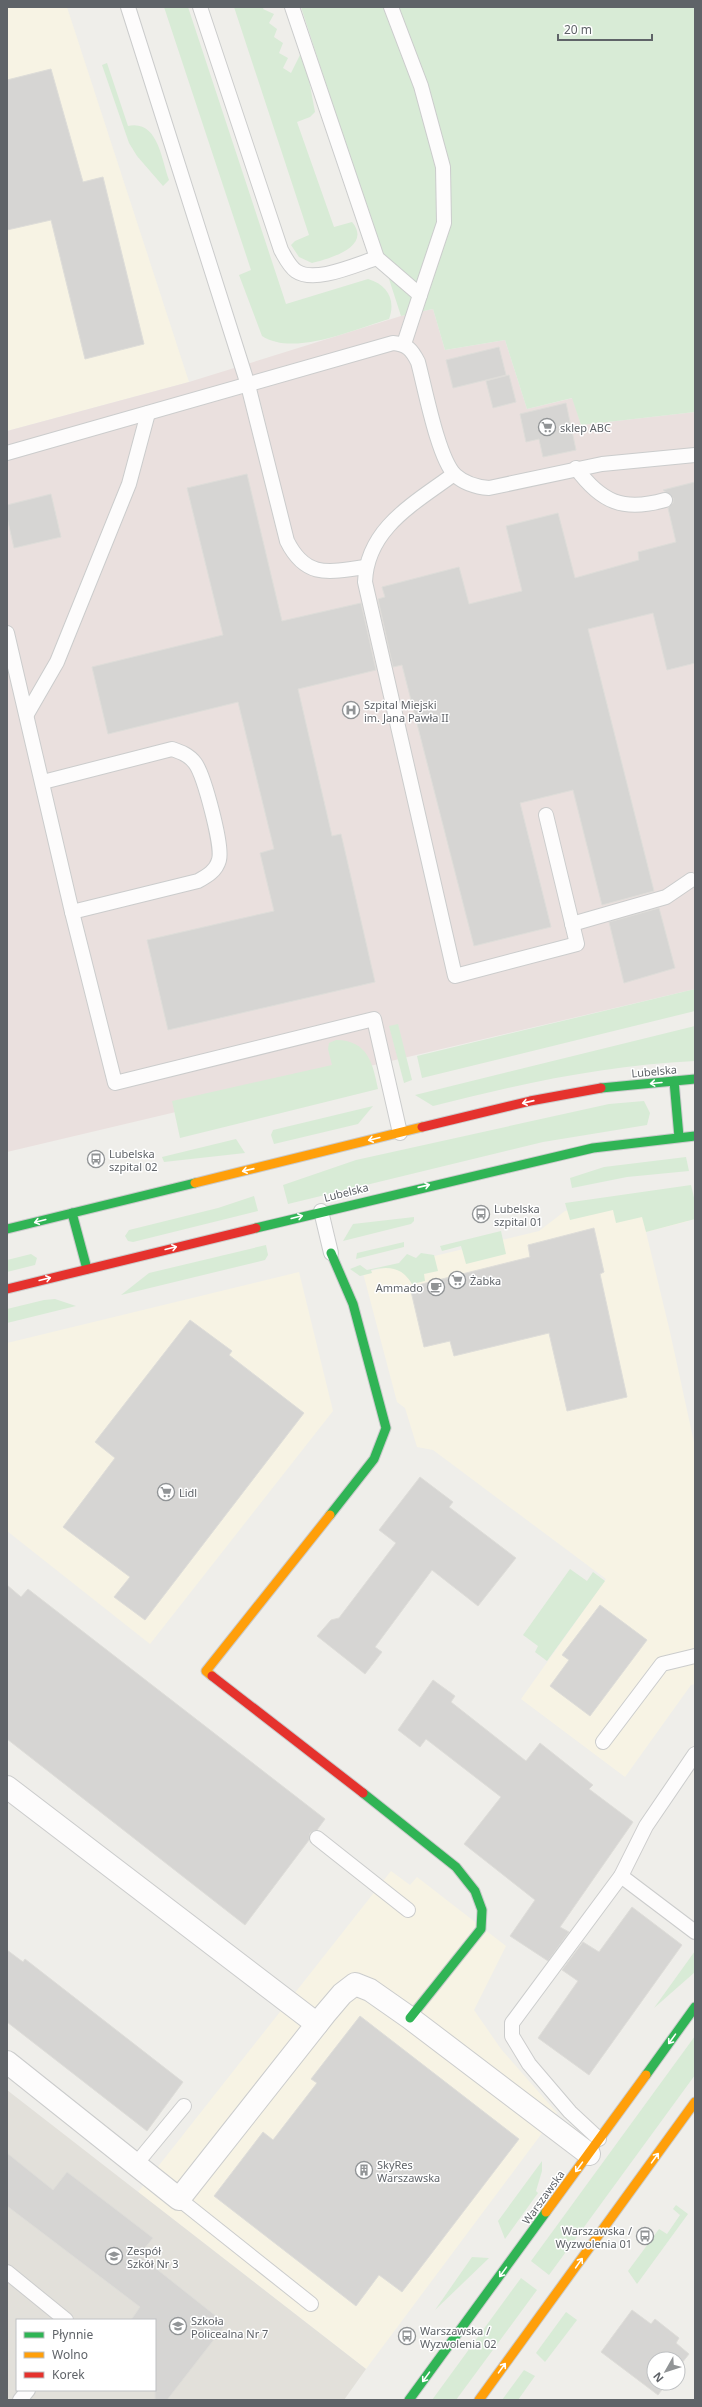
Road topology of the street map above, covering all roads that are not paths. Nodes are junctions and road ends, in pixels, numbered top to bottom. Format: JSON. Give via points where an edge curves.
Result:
{"nodes":[{"id":1,"x":128,"y":7,"type":"edge"},
{"id":2,"x":200,"y":7,"type":"edge"},
{"id":3,"x":292,"y":7,"type":"edge"},
{"id":4,"x":391,"y":7,"type":"edge"},
{"id":5,"x":377,"y":258,"type":"junction"},
{"id":6,"x":420,"y":295,"type":"junction"},
{"id":7,"x":404,"y":344,"type":"junction"},
{"id":8,"x":248,"y":385,"type":"junction"},
{"id":9,"x":148,"y":413,"type":"junction"},
{"id":10,"x":7,"y":453,"type":"edge"},
{"id":11,"x":695,"y":455,"type":"edge"},
{"id":12,"x":576,"y":468,"type":"junction"},
{"id":13,"x":454,"y":474,"type":"junction"},
{"id":14,"x":665,"y":500,"type":"dead end"},
{"id":15,"x":366,"y":567,"type":"junction"},
{"id":16,"x":7,"y":633,"type":"edge"},
{"id":17,"x":26,"y":714,"type":"junction"},
{"id":18,"x":43,"y":782,"type":"junction"},
{"id":19,"x":546,"y":815,"type":"dead end"},
{"id":20,"x":691,"y":880,"type":"dead end"},
{"id":21,"x":72,"y":912,"type":"junction"},
{"id":22,"x":572,"y":924,"type":"junction"},
{"id":23,"x":695,"y":1079,"type":"edge"},
{"id":24,"x":674,"y":1081,"type":"junction"},
{"id":25,"x":400,"y":1133,"type":"junction"},
{"id":26,"x":695,"y":1136,"type":"edge"},
{"id":27,"x":679,"y":1137,"type":"junction"},
{"id":28,"x":321,"y":1211,"type":"junction"},
{"id":29,"x":72,"y":1213,"type":"junction"},
{"id":30,"x":7,"y":1229,"type":"edge"},
{"id":31,"x":331,"y":1253,"type":"joint"},
{"id":32,"x":87,"y":1269,"type":"junction"},
{"id":33,"x":7,"y":1289,"type":"edge"},
{"id":34,"x":695,"y":1656,"type":"edge"},
{"id":35,"x":603,"y":1742,"type":"dead end"},
{"id":36,"x":695,"y":1754,"type":"edge"},
{"id":37,"x":7,"y":1787,"type":"edge"},
{"id":38,"x":317,"y":1838,"type":"dead end"},
{"id":39,"x":621,"y":1876,"type":"junction"},
{"id":40,"x":408,"y":1910,"type":"dead end"},
{"id":41,"x":695,"y":1932,"type":"edge"},
{"id":42,"x":695,"y":2007,"type":"edge"},
{"id":43,"x":410,"y":2018,"type":"junction"},
{"id":44,"x":317,"y":2024,"type":"junction"},
{"id":45,"x":7,"y":2062,"type":"edge"},
{"id":46,"x":695,"y":2102,"type":"edge"},
{"id":47,"x":184,"y":2106,"type":"dead end"},
{"id":48,"x":594,"y":2146,"type":"junction"},
{"id":49,"x":136,"y":2164,"type":"junction"},
{"id":50,"x":179,"y":2199,"type":"junction"},
{"id":51,"x":7,"y":2272,"type":"edge"},
{"id":52,"x":311,"y":2304,"type":"dead end"},
{"id":53,"x":65,"y":2319,"type":"edge"},
{"id":54,"x":27,"y":2391,"type":"edge"},
{"id":55,"x":20,"y":2400,"type":"edge"},
{"id":56,"x":409,"y":2400,"type":"edge"},
{"id":57,"x":479,"y":2400,"type":"edge"}],
"edges":[{"from":1,"to":8,"type":"lane"},
{"from":2,"to":5,"type":"lane","via":[[281,250],[287,261],[295,271],[320,276]]},
{"from":3,"to":5,"type":"lane"},
{"from":4,"to":6,"type":"lane","via":[[422,86],[443,167],[444,223]]},
{"from":5,"to":6,"type":"lane"},
{"from":6,"to":7,"type":"lane"},
{"from":7,"to":8,"type":"lane","via":[[393,342],[381,345]]},
{"from":7,"to":13,"type":"lane","via":[[412,351],[418,362],[440,443]]},
{"from":8,"to":9,"type":"lane"},
{"from":8,"to":15,"type":"lane","via":[[287,541],[293,553],[312,570],[325,572]]},
{"from":9,"to":10,"type":"lane"},
{"from":9,"to":17,"type":"lane","via":[[126,491],[57,662]]},
{"from":11,"to":12,"type":"lane"},
{"from":12,"to":13,"type":"lane","via":[[488,488],[477,487]]},
{"from":12,"to":14,"type":"lane","via":[[596,492],[608,500],[629,506]]},
{"from":13,"to":15,"type":"lane","via":[[393,522],[371,550]]},
{"from":15,"to":22,"type":"lane","via":[[367,595],[455,976],[577,944]]},
{"from":16,"to":17,"type":"lane"},
{"from":17,"to":18,"type":"lane"},
{"from":18,"to":21,"type":"lane"},
{"from":18,"to":21,"type":"lane","via":[[172,749],[185,753],[201,772],[220,846],[219,860],[212,873],[198,881]]},
{"from":19,"to":22,"type":"lane"},
{"from":20,"to":22,"type":"lane","via":[[666,897]]},
{"from":21,"to":25,"type":"lane","via":[[115,1083],[374,1019]]},
{"from":23,"to":24,"type":"main road","name":"Lubelska"},
{"from":24,"to":25,"type":"main road","name":"Lubelska","one_way":true,"via":[[614,1086],[530,1101]]},
{"from":24,"to":27,"type":"main road"},
{"from":25,"to":29,"type":"main road","name":"Lubelska","one_way":true},
{"from":26,"to":27,"type":"main road","name":"Lubelska"},
{"from":28,"to":27,"type":"main road","name":"Lubelska","one_way":true,"via":[[593,1148]]},
{"from":28,"to":31,"type":"lane"},
{"from":32,"to":28,"type":"main road","name":"Lubelska","one_way":true},
{"from":29,"to":30,"type":"main road","name":"Lubelska","one_way":true},
{"from":29,"to":32,"type":"main road"},
{"from":31,"to":43,"type":"main road","via":[[353,1304],[386,1428],[374,1459],[206,1672],[433,1847],[461,1872],[474,1890],[482,1910],[481,1929]]},
{"from":33,"to":32,"type":"main road","name":"Lubelska","one_way":true},
{"from":34,"to":35,"type":"lane","via":[[662,1664]]},
{"from":36,"to":39,"type":"lane","via":[[646,1826]]},
{"from":37,"to":44,"type":"street"},
{"from":38,"to":40,"type":"lane"},
{"from":39,"to":41,"type":"lane"},
{"from":39,"to":48,"type":"lane","via":[[512,2023],[512,2036],[529,2064],[570,2112]]},
{"from":42,"to":48,"type":"main road","name":"Warszawska","one_way":true},
{"from":43,"to":44,"type":"street","via":[[370,1990],[354,1984],[342,1994]]},
{"from":43,"to":48,"type":"street"},
{"from":44,"to":50,"type":"street"},
{"from":45,"to":49,"type":"street"},
{"from":57,"to":46,"type":"main road","one_way":true},
{"from":47,"to":49,"type":"lane"},
{"from":48,"to":56,"type":"main road","name":"Warszawska","one_way":true},
{"from":49,"to":50,"type":"street"},
{"from":50,"to":52,"type":"lane"},
{"from":51,"to":53,"type":"lane"},
{"from":54,"to":55,"type":"lane"}]}
